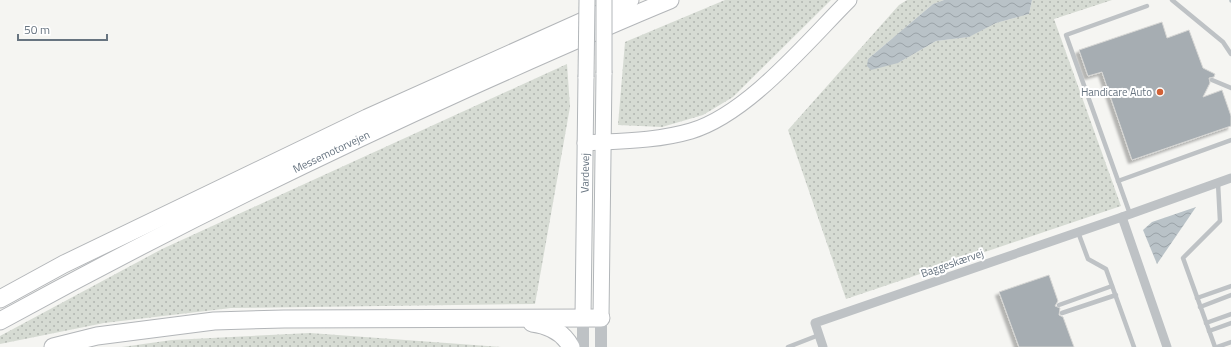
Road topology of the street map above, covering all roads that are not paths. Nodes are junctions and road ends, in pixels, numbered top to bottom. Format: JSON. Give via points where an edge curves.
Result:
{"nodes":[{"id":1,"x":587,"y":0,"type":"edge"},
{"id":2,"x":605,"y":0,"type":"edge"},
{"id":3,"x":630,"y":0,"type":"edge"},
{"id":4,"x":670,"y":0,"type":"edge"},
{"id":5,"x":849,"y":0,"type":"edge"},
{"id":6,"x":1172,"y":0,"type":"edge"},
{"id":7,"x":1147,"y":6,"type":"dead end"},
{"id":8,"x":1231,"y":54,"type":"edge"},
{"id":9,"x":1212,"y":80,"type":"dead end"},
{"id":10,"x":1231,"y":88,"type":"edge"},
{"id":11,"x":1231,"y":140,"type":"edge"},
{"id":12,"x":603,"y":142,"type":"junction"},
{"id":13,"x":585,"y":143,"type":"junction"},
{"id":14,"x":1231,"y":178,"type":"edge"},
{"id":15,"x":1118,"y":181,"type":"junction"},
{"id":16,"x":1218,"y":183,"type":"junction"},
{"id":17,"x":1126,"y":215,"type":"junction"},
{"id":18,"x":1078,"y":232,"type":"junction"},
{"id":19,"x":64,"y":264,"type":"junction"},
{"id":20,"x":1112,"y":286,"type":"junction"},
{"id":21,"x":1231,"y":286,"type":"edge"},
{"id":22,"x":1116,"y":295,"type":"junction"},
{"id":23,"x":1231,"y":295,"type":"edge"},
{"id":24,"x":1197,"y":298,"type":"junction"},
{"id":25,"x":0,"y":299,"type":"edge"},
{"id":26,"x":1059,"y":305,"type":"dead end"},
{"id":27,"x":1200,"y":307,"type":"junction"},
{"id":28,"x":1062,"y":314,"type":"dead end"},
{"id":29,"x":1231,"y":314,"type":"edge"},
{"id":30,"x":583,"y":317,"type":"junction"},
{"id":31,"x":496,"y":318,"type":"junction"},
{"id":32,"x":601,"y":318,"type":"junction"},
{"id":33,"x":0,"y":321,"type":"edge"},
{"id":34,"x":1206,"y":323,"type":"junction"},
{"id":35,"x":1231,"y":323,"type":"edge"},
{"id":36,"x":1209,"y":331,"type":"junction"},
{"id":37,"x":819,"y":335,"type":"junction"},
{"id":38,"x":1231,"y":342,"type":"edge"},
{"id":39,"x":53,"y":347,"type":"edge"},
{"id":40,"x":570,"y":347,"type":"edge"},
{"id":41,"x":583,"y":347,"type":"edge"},
{"id":42,"x":601,"y":347,"type":"edge"},
{"id":43,"x":788,"y":347,"type":"edge"},
{"id":44,"x":823,"y":347,"type":"edge"},
{"id":45,"x":1134,"y":347,"type":"edge"},
{"id":46,"x":1167,"y":347,"type":"edge"},
{"id":47,"x":1216,"y":347,"type":"edge"}],
"edges":[{"from":1,"to":13,"type":"main road","name":"Vardevej","bridge":true},
{"from":2,"to":12,"type":"main road","name":"Vardevej","bridge":true},
{"from":2,"to":19,"type":"highway","via":[[343,119],[154,213]]},
{"from":3,"to":19,"type":"highway","name":"Messemotorvejen","via":[[367,118]]},
{"from":4,"to":33,"type":"highway","name":"Messemotorvejen","via":[[359,138],[73,280]]},
{"from":5,"to":12,"type":"main road","via":[[768,81],[740,105],[714,121],[664,138]]},
{"from":6,"to":8,"type":"lane","via":[[1223,42]]},
{"from":7,"to":15,"type":"lane","via":[[1066,35]]},
{"from":9,"to":10,"type":"lane"},
{"from":11,"to":15,"type":"lane"},
{"from":12,"to":13,"type":"main road"},
{"from":12,"to":32,"type":"main road","name":"Vardevej"},
{"from":13,"to":30,"type":"main road","name":"Vardevej"},
{"from":14,"to":16,"type":"street","name":"Baggeskærvej"},
{"from":15,"to":17,"type":"lane"},
{"from":16,"to":17,"type":"street","name":"Baggeskærvej"},
{"from":16,"to":24,"type":"lane","via":[[1220,221],[1182,258]]},
{"from":17,"to":18,"type":"street","name":"Baggeskærvej"},
{"from":17,"to":46,"type":"street"},
{"from":18,"to":20,"type":"lane","via":[[1088,259],[1106,268]]},
{"from":18,"to":37,"type":"street","name":"Baggeskærvej","via":[[815,323]]},
{"from":19,"to":25,"type":"highway","name":"Messemotorvejen"},
{"from":20,"to":22,"type":"lane"},
{"from":20,"to":26,"type":"lane"},
{"from":21,"to":24,"type":"lane"},
{"from":22,"to":28,"type":"lane"},
{"from":22,"to":45,"type":"lane"},
{"from":23,"to":27,"type":"lane"},
{"from":24,"to":27,"type":"lane"},
{"from":27,"to":34,"type":"lane"},
{"from":29,"to":34,"type":"lane"},
{"from":30,"to":31,"type":"highway"},
{"from":30,"to":32,"type":"highway"},
{"from":30,"to":41,"type":"street","name":"Vardevej"},
{"from":31,"to":39,"type":"highway","via":[[214,321],[97,336]]},
{"from":31,"to":40,"type":"highway","via":[[544,324],[558,332]]},
{"from":32,"to":42,"type":"street","name":"Vardevej"},
{"from":34,"to":36,"type":"lane"},
{"from":35,"to":36,"type":"lane"},
{"from":36,"to":47,"type":"lane"},
{"from":37,"to":43,"type":"lane"},
{"from":37,"to":44,"type":"street","name":"Baggeskærvej"},
{"from":38,"to":47,"type":"lane"}]}
